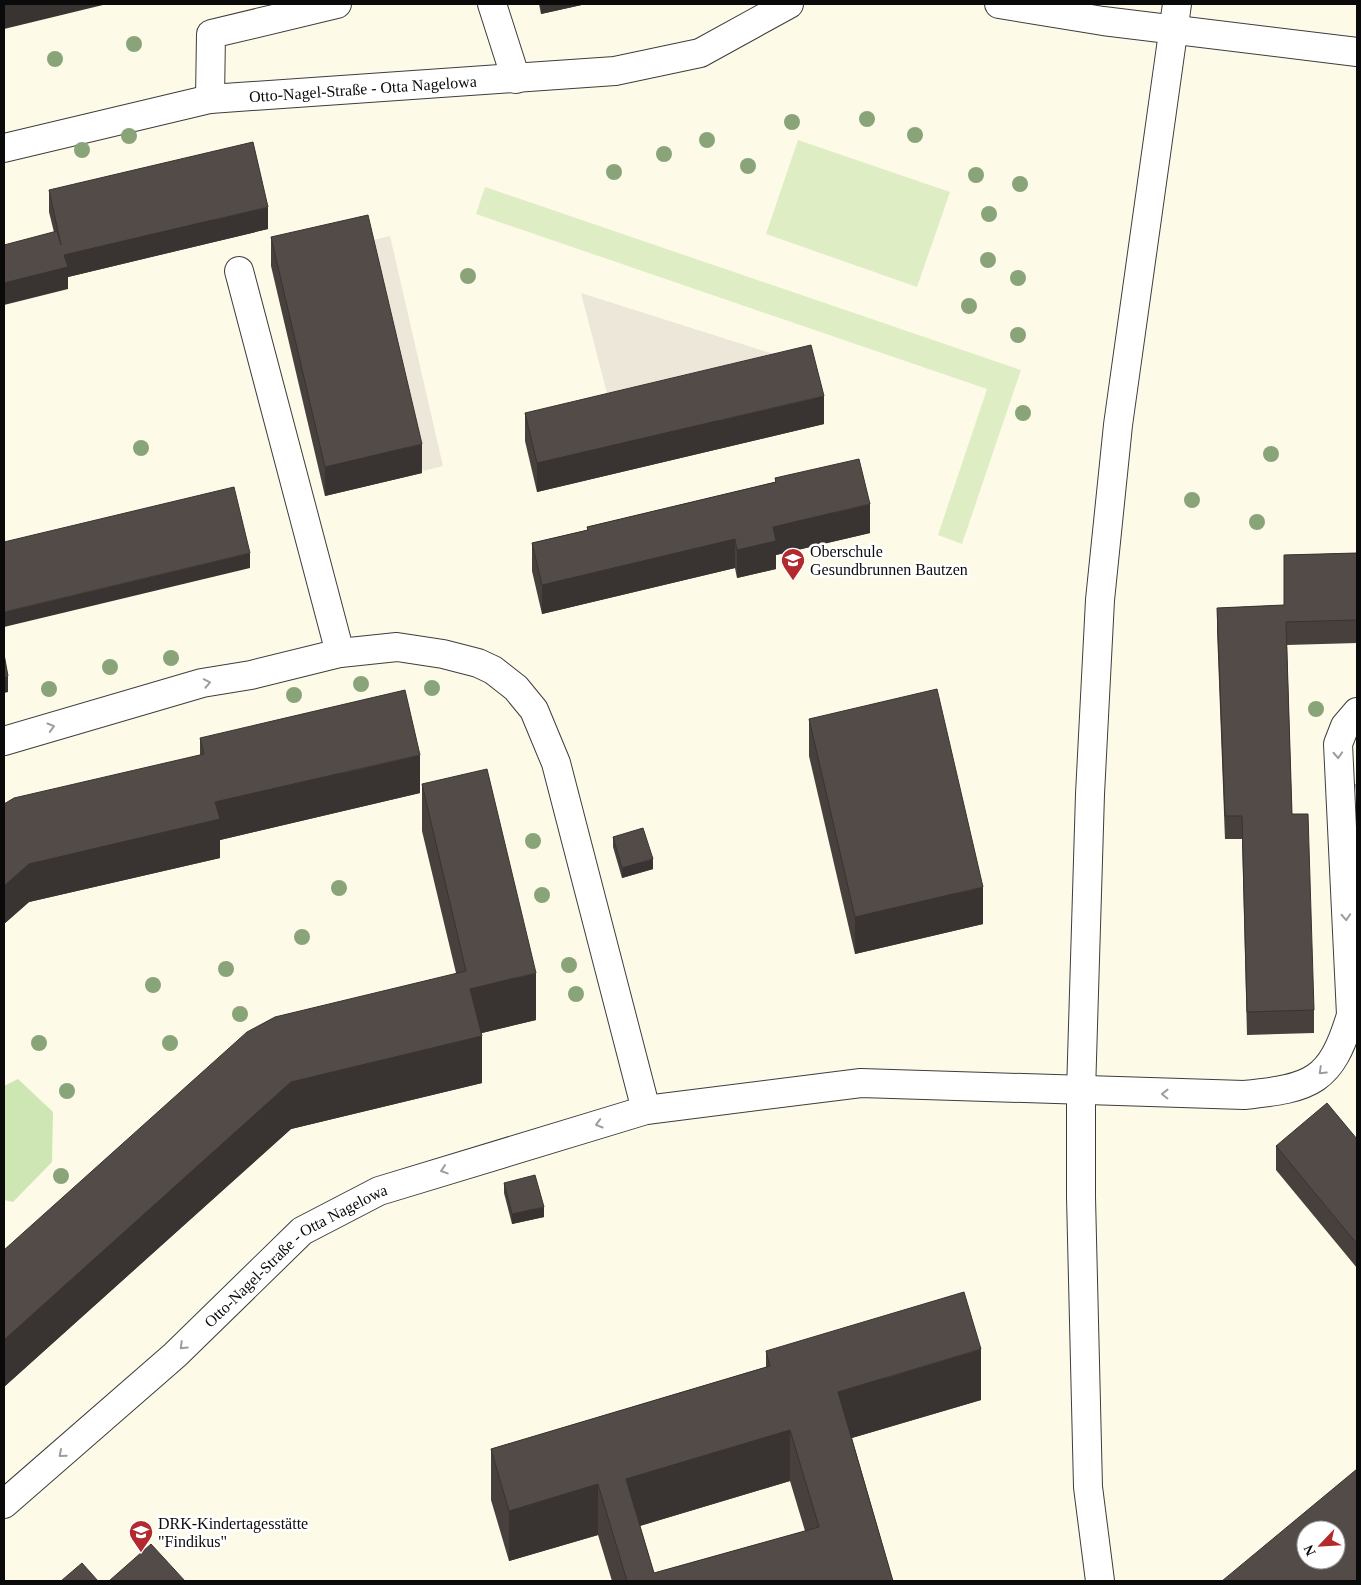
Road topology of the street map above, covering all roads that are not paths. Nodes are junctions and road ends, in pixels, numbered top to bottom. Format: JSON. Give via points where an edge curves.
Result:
{"nodes":[{"id":1,"x":337,"y":4,"type":"edge"},
{"id":2,"x":492,"y":4,"type":"edge"},
{"id":3,"x":789,"y":4,"type":"edge"},
{"id":4,"x":998,"y":4,"type":"edge"},
{"id":5,"x":1175,"y":17,"type":"edge"},
{"id":6,"x":1357,"y":52,"type":"edge"},
{"id":7,"x":516,"y":79,"type":"junction"},
{"id":8,"x":210,"y":100,"type":"junction"},
{"id":9,"x":4,"y":148,"type":"edge"},
{"id":10,"x":239,"y":270,"type":"dead end"},
{"id":11,"x":340,"y":653,"type":"junction"},
{"id":12,"x":1357,"y":712,"type":"edge"},
{"id":13,"x":4,"y":741,"type":"edge"},
{"id":14,"x":1081,"y":1092,"type":"junction"},
{"id":15,"x":646,"y":1110,"type":"junction"},
{"id":16,"x":4,"y":1504,"type":"edge"},
{"id":17,"x":1100,"y":1581,"type":"edge"}],
"edges":[{"from":1,"to":8,"type":"street","via":[[211,34]]},
{"from":2,"to":7,"type":"street"},
{"from":3,"to":7,"type":"street","name":"Otto-Nagel-Straße - Otta Nagelowa","via":[[700,53],[615,71]]},
{"from":4,"to":5,"type":"street"},
{"from":5,"to":6,"type":"street"},
{"from":5,"to":14,"type":"street","via":[[1118,425],[1100,600],[1090,794]]},
{"from":7,"to":8,"type":"street","name":"Otto-Nagel-Straße - Otta Nagelowa"},
{"from":8,"to":9,"type":"street","name":"Otto-Nagel-Straße - Otta Nagelowa"},
{"from":10,"to":11,"type":"street"},
{"from":13,"to":11,"type":"street","one_way":true,"via":[[202,683],[251,675]]},
{"from":11,"to":15,"type":"street","via":[[397,647],[478,663],[516,688],[534,710],[556,764]]},
{"from":12,"to":14,"type":"street","name":"Otto-Nagel-Straße - Otta Nagelowa","one_way":true,"via":[[1345,726],[1338,744],[1351,1014],[1341,1047],[1324,1072],[1292,1088],[1244,1095]]},
{"from":14,"to":15,"type":"street","name":"Otto-Nagel-Straße - Otta Nagelowa","via":[[861,1083]]},
{"from":14,"to":17,"type":"street","via":[[1088,1487]]},
{"from":15,"to":16,"type":"street","name":"Otto-Nagel-Straße - Otta Nagelowa","one_way":true,"via":[[379,1191],[302,1231],[175,1354]]}]}
